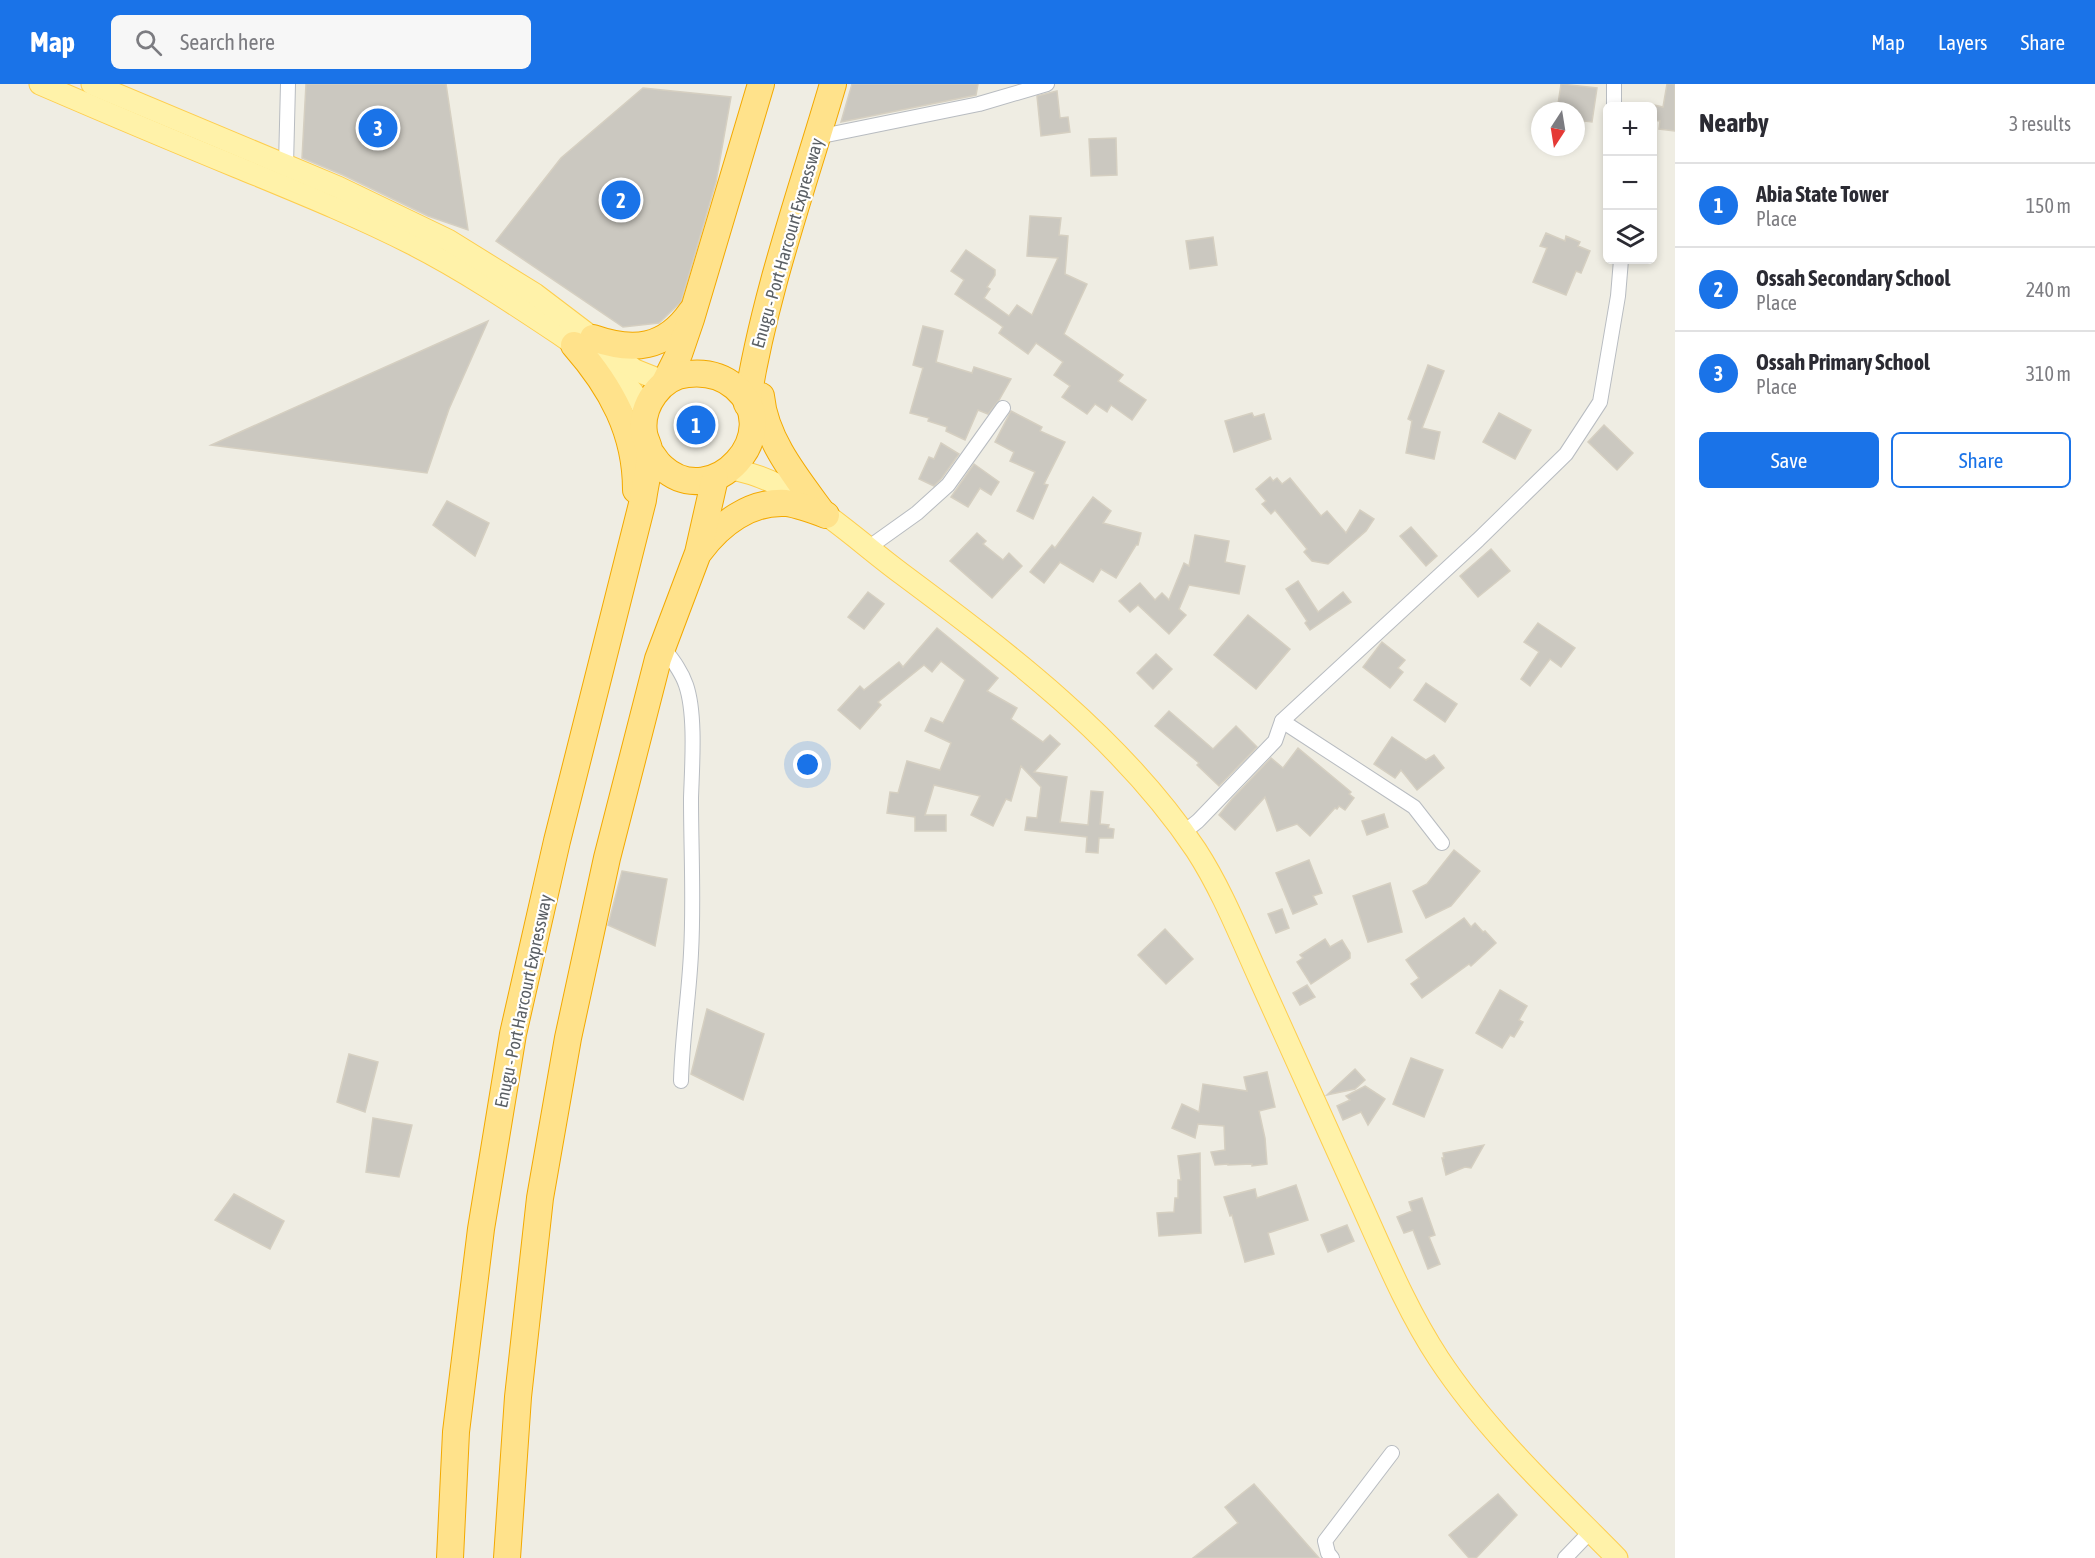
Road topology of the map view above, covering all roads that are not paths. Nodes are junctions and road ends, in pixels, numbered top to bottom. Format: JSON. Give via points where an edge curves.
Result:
{"nodes":[{"id":1,"x":40,"y":84,"type":"edge"},
{"id":2,"x":92,"y":84,"type":"edge"},
{"id":3,"x":288,"y":84,"type":"edge"},
{"id":4,"x":761,"y":84,"type":"edge"},
{"id":5,"x":833,"y":84,"type":"edge"},
{"id":6,"x":1047,"y":84,"type":"edge"},
{"id":7,"x":1614,"y":84,"type":"edge"},
{"id":8,"x":1614,"y":102,"type":"edge"},
{"id":9,"x":818,"y":137,"type":"junction"},
{"id":10,"x":286,"y":165,"type":"junction"},
{"id":11,"x":1621,"y":264,"type":"edge"},
{"id":12,"x":696,"y":305,"type":"junction"},
{"id":13,"x":765,"y":317,"type":"junction"},
{"id":14,"x":584,"y":342,"type":"junction"},
{"id":15,"x":665,"y":382,"type":"junction"},
{"id":16,"x":747,"y":404,"type":"junction"},
{"id":17,"x":1003,"y":408,"type":"dead end"},
{"id":18,"x":645,"y":412,"type":"junction"},
{"id":19,"x":751,"y":437,"type":"junction"},
{"id":20,"x":650,"y":452,"type":"junction"},
{"id":21,"x":724,"y":473,"type":"junction"},
{"id":22,"x":778,"y":483,"type":"junction"},
{"id":23,"x":823,"y":513,"type":"junction"},
{"id":24,"x":634,"y":535,"type":"junction"},
{"id":25,"x":868,"y":548,"type":"junction"},
{"id":26,"x":698,"y":554,"type":"junction"},
{"id":27,"x":662,"y":646,"type":"junction"},
{"id":28,"x":1282,"y":720,"type":"junction"},
{"id":29,"x":1183,"y":833,"type":"junction"},
{"id":30,"x":1442,"y":843,"type":"dead end"},
{"id":31,"x":681,"y":1081,"type":"dead end"},
{"id":32,"x":1392,"y":1453,"type":"dead end"},
{"id":33,"x":1591,"y":1531,"type":"junction"},
{"id":34,"x":450,"y":1558,"type":"edge"},
{"id":35,"x":507,"y":1558,"type":"edge"},
{"id":36,"x":1332,"y":1558,"type":"edge"},
{"id":37,"x":1565,"y":1558,"type":"edge"},
{"id":38,"x":1617,"y":1558,"type":"edge"}],
"edges":[{"from":1,"to":14,"type":"main road","via":[[411,243]]},
{"from":2,"to":10,"type":"main road"},
{"from":3,"to":10,"type":"street"},
{"from":4,"to":12,"type":"highway"},
{"from":5,"to":9,"type":"highway","name":"Enugu - Port Harcourt Expressway"},
{"from":6,"to":9,"type":"street","via":[[979,104]]},
{"from":7,"to":8,"type":"street"},
{"from":9,"to":13,"type":"highway","name":"Enugu - Port Harcourt Expressway"},
{"from":10,"to":14,"type":"main road","via":[[448,240],[535,294]]},
{"from":11,"to":28,"type":"street","via":[[1600,402],[1566,454]]},
{"from":12,"to":14,"type":"highway","via":[[670,335],[654,342],[629,347]]},
{"from":12,"to":15,"type":"highway"},
{"from":13,"to":16,"type":"highway","name":"Enugu - Port Harcourt Expressway"},
{"from":13,"to":23,"type":"highway","via":[[759,377],[761,403],[781,452]]},
{"from":14,"to":15,"type":"main road"},
{"from":14,"to":18,"type":"main road","via":[[627,384]]},
{"from":14,"to":24,"type":"highway","via":[[628,434],[636,484]]},
{"from":15,"to":16,"type":"highway","via":[[683,374],[703,373],[729,383]]},
{"from":15,"to":18,"type":"highway"},
{"from":16,"to":19,"type":"highway","via":[[752,418]]},
{"from":17,"to":25,"type":"street","via":[[948,484],[917,513]]},
{"from":18,"to":20,"type":"highway","via":[[644,432]]},
{"from":19,"to":21,"type":"highway","via":[[744,455]]},
{"from":19,"to":22,"type":"main road","via":[[757,458]]},
{"from":20,"to":21,"type":"highway","via":[[662,467],[678,477],[696,480]]},
{"from":20,"to":24,"type":"highway","name":"Enugu - Port Harcourt Expressway"},
{"from":21,"to":22,"type":"main road","via":[[746,471]]},
{"from":21,"to":26,"type":"highway"},
{"from":22,"to":23,"type":"main road"},
{"from":23,"to":25,"type":"main road"},
{"from":23,"to":26,"type":"highway","via":[[785,503],[751,509],[721,526]]},
{"from":24,"to":34,"type":"highway","name":"Enugu - Port Harcourt Expressway","via":[[513,1034],[481,1229],[460,1398]]},
{"from":25,"to":29,"type":"main road","via":[[987,637],[1070,709],[1125,763]]},
{"from":26,"to":27,"type":"highway"},
{"from":27,"to":31,"type":"street","via":[[687,687],[692,727],[693,902]]},
{"from":27,"to":35,"type":"highway","via":[[607,858],[568,1038],[540,1198],[518,1397]]},
{"from":28,"to":29,"type":"street","via":[[1275,741]]},
{"from":28,"to":30,"type":"street","via":[[1414,807]]},
{"from":29,"to":33,"type":"main road","via":[[1231,915],[1379,1245],[1438,1358],[1509,1447]]},
{"from":32,"to":36,"type":"street","via":[[1325,1541]]},
{"from":33,"to":37,"type":"street"},
{"from":33,"to":38,"type":"main road"}]}
